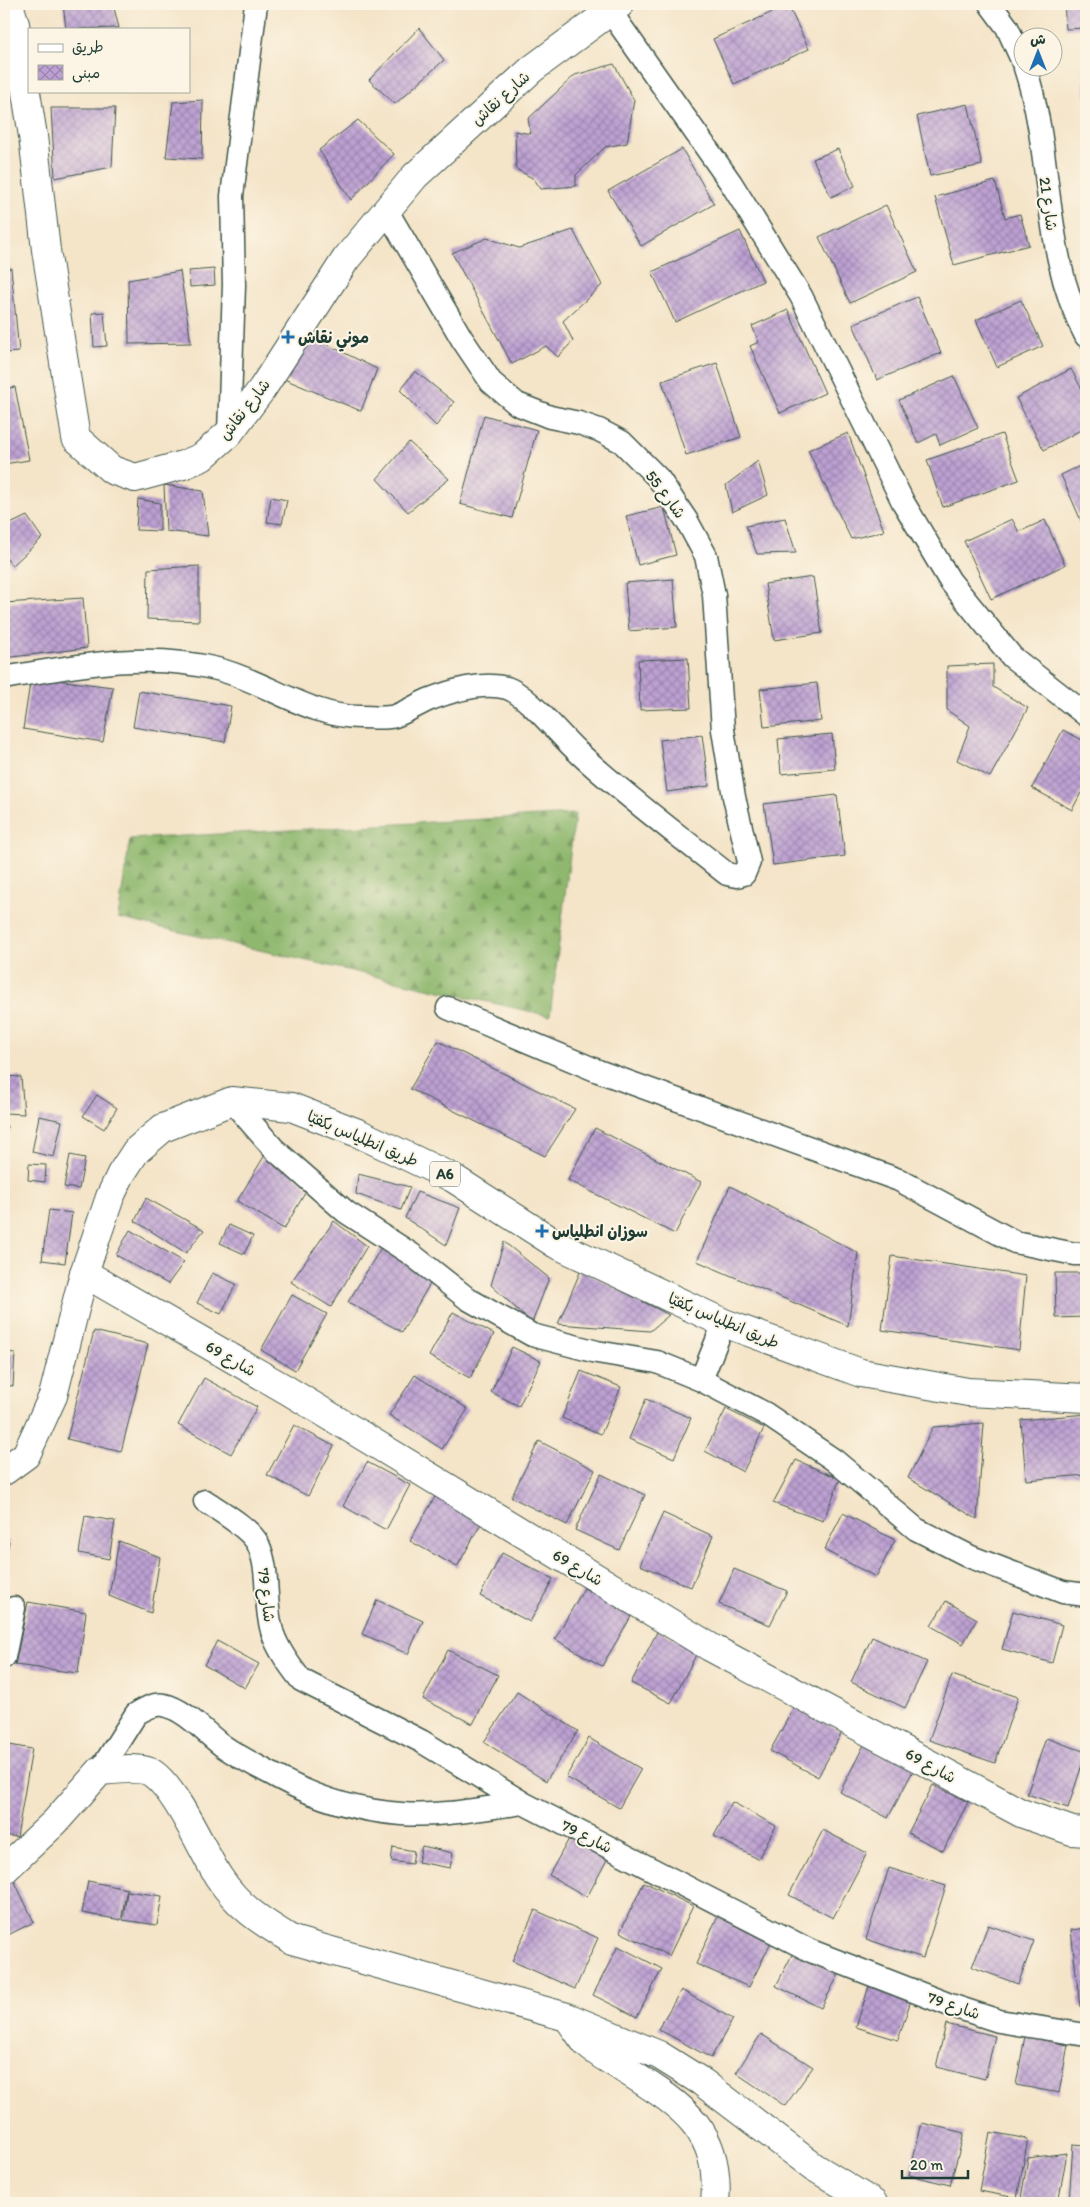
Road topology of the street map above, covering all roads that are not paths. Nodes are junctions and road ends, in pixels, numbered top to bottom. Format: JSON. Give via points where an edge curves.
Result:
{"nodes":[{"id":1,"x":9,"y":4,"type":"edge"},
{"id":2,"x":256,"y":4,"type":"edge"},
{"id":3,"x":990,"y":4,"type":"edge"},
{"id":4,"x":615,"y":8,"type":"edge"},
{"id":5,"x":1012,"y":38,"type":"edge"},
{"id":6,"x":1028,"y":78,"type":"edge"},
{"id":7,"x":387,"y":211,"type":"junction"},
{"id":8,"x":1086,"y":336,"type":"edge"},
{"id":9,"x":228,"y":433,"type":"junction"},
{"id":10,"x":4,"y":678,"type":"edge"},
{"id":11,"x":1086,"y":715,"type":"edge"},
{"id":12,"x":448,"y":1008,"type":"dead end"},
{"id":13,"x":232,"y":1101,"type":"junction"},
{"id":14,"x":1086,"y":1254,"type":"edge"},
{"id":15,"x":84,"y":1273,"type":"junction"},
{"id":16,"x":724,"y":1323,"type":"junction"},
{"id":17,"x":701,"y":1380,"type":"junction"},
{"id":18,"x":1086,"y":1398,"type":"edge"},
{"id":19,"x":4,"y":1471,"type":"edge"},
{"id":20,"x":205,"y":1500,"type":"dead end"},
{"id":21,"x":1086,"y":1594,"type":"edge"},
{"id":22,"x":14,"y":1608,"type":"dead end"},
{"id":23,"x":4,"y":1657,"type":"edge"},
{"id":24,"x":100,"y":1771,"type":"junction"},
{"id":25,"x":523,"y":1803,"type":"junction"},
{"id":26,"x":1086,"y":1832,"type":"edge"},
{"id":27,"x":4,"y":1870,"type":"edge"},
{"id":28,"x":568,"y":2017,"type":"junction"},
{"id":29,"x":1086,"y":2035,"type":"edge"},
{"id":30,"x":715,"y":2203,"type":"edge"},
{"id":31,"x":873,"y":2203,"type":"edge"}],
"edges":[{"from":1,"to":9,"type":"main road","name":"شارع نقاش","via":[[33,136],[46,250],[76,438],[112,470],[135,478],[202,457]]},
{"from":2,"to":9,"type":"street","via":[[232,196],[234,285]]},
{"from":3,"to":5,"type":"street"},
{"from":4,"to":7,"type":"main road","name":"شارع نقاش","via":[[506,92],[416,176]]},
{"from":4,"to":11,"type":"street","via":[[731,183],[801,296],[903,502],[950,581],[1012,657]]},
{"from":6,"to":8,"type":"street","name":"شارع 21","via":[[1035,97],[1052,232],[1076,317]]},
{"from":7,"to":9,"type":"main road","name":"شارع نقاش","via":[[346,259],[262,389]]},
{"from":7,"to":10,"type":"street","name":"شارع 55","via":[[462,339],[492,382],[517,404],[599,430],[622,442],[659,479],[706,556],[714,595],[723,730],[749,862],[744,874],[727,874],[586,760],[523,697],[508,688],[486,685],[460,690],[394,716],[359,717],[324,712],[218,669],[175,660],[125,660]]},
{"from":12,"to":14,"type":"street","via":[[598,1071],[899,1180],[1015,1242]]},
{"from":13,"to":15,"type":"main road","name":"طريق انطلياس بكفيّا","number":"A6","via":[[162,1128],[136,1151],[110,1197]]},
{"from":13,"to":16,"type":"main road","name":"طريق انطلياس بكفيّا","number":"A6","via":[[291,1108],[358,1133],[454,1178],[556,1244]]},
{"from":13,"to":17,"type":"street","via":[[274,1149],[346,1212],[411,1254],[468,1299],[532,1335],[597,1352],[657,1362]]},
{"from":15,"to":19,"type":"main road","name":"طريق انطلياس بكفيّا","number":"A6","via":[[53,1396],[26,1455]]},
{"from":15,"to":26,"type":"main road","name":"شارع 69","via":[[287,1390],[710,1647],[1021,1813],[1072,1831]]},
{"from":16,"to":17,"type":"street"},
{"from":16,"to":18,"type":"main road","name":"طريق انطلياس بكفيّا","number":"A6","via":[[861,1373],[968,1392]]},
{"from":17,"to":21,"type":"street","via":[[766,1414],[834,1460],[916,1529],[987,1563],[1063,1592]]},
{"from":20,"to":25,"type":"street","name":"شارع 79","via":[[246,1530],[258,1543],[265,1567],[271,1628],[289,1665],[301,1680],[421,1741]]},
{"from":22,"to":23,"type":"street"},
{"from":24,"to":25,"type":"street","via":[[136,1714],[145,1708],[162,1705],[177,1710],[224,1747],[279,1778],[353,1808],[403,1814],[453,1812]]},
{"from":24,"to":27,"type":"main road","via":[[55,1822]]},
{"from":24,"to":28,"type":"main road","via":[[132,1769],[151,1772],[166,1786],[233,1897],[253,1917],[292,1940]]},
{"from":25,"to":29,"type":"street","name":"شارع 79","via":[[811,1950],[950,2005],[999,2020]]},
{"from":28,"to":30,"type":"main road","via":[[587,2043],[683,2109],[697,2124],[713,2159]]},
{"from":28,"to":31,"type":"main road","via":[[659,2055],[702,2082],[814,2168]]}]}
